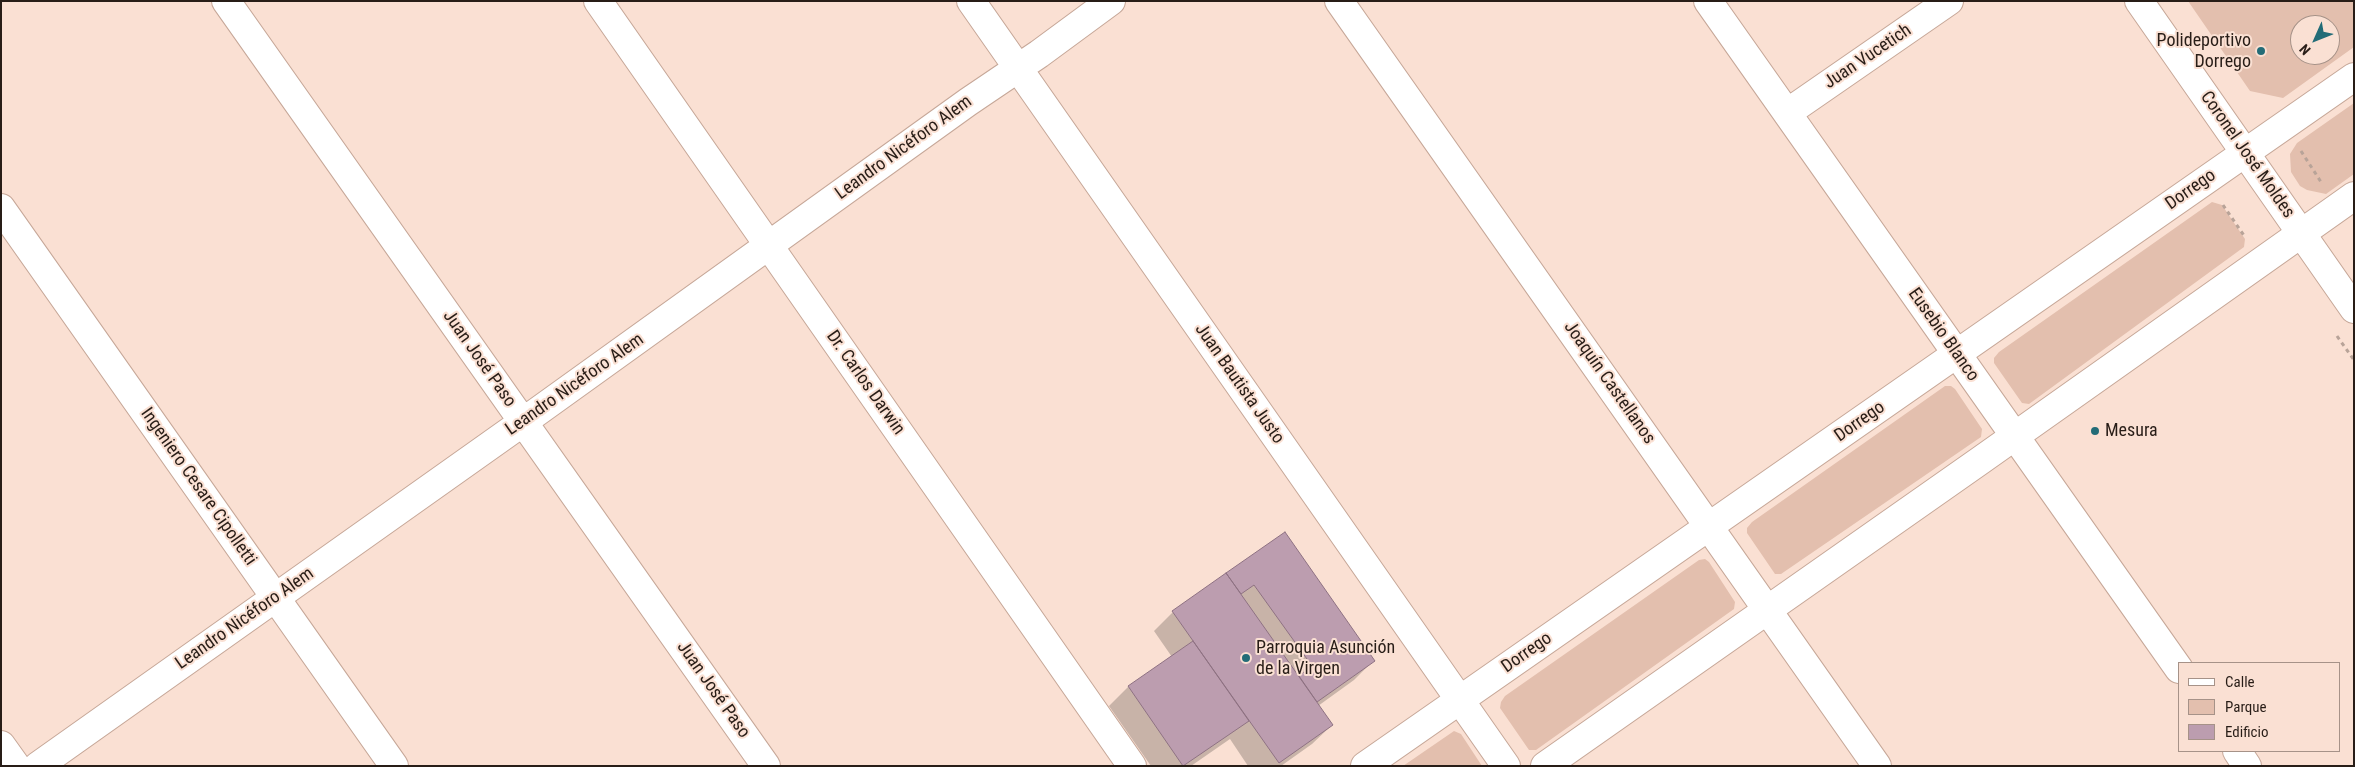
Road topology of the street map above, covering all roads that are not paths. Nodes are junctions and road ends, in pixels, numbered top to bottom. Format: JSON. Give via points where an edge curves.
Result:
{"nodes":[{"id":1,"x":226,"y":1,"type":"edge"},
{"id":2,"x":598,"y":1,"type":"edge"},
{"id":3,"x":971,"y":1,"type":"edge"},
{"id":4,"x":1111,"y":1,"type":"edge"},
{"id":5,"x":1339,"y":1,"type":"edge"},
{"id":6,"x":1708,"y":1,"type":"edge"},
{"id":7,"x":1949,"y":1,"type":"edge"},
{"id":8,"x":2139,"y":1,"type":"edge"},
{"id":9,"x":1017,"y":67,"type":"junction"},
{"id":10,"x":2354,"y":77,"type":"edge"},
{"id":11,"x":1787,"y":113,"type":"junction"},
{"id":12,"x":2245,"y":152,"type":"junction"},
{"id":13,"x":2345,"y":202,"type":"edge"},
{"id":14,"x":1,"y":208,"type":"edge"},
{"id":15,"x":2300,"y":233,"type":"junction"},
{"id":16,"x":770,"y":246,"type":"junction"},
{"id":17,"x":2354,"y":309,"type":"edge"},
{"id":18,"x":1958,"y":355,"type":"junction"},
{"id":19,"x":523,"y":422,"type":"junction"},
{"id":20,"x":2014,"y":437,"type":"junction"},
{"id":21,"x":1710,"y":526,"type":"junction"},
{"id":22,"x":275,"y":597,"type":"junction"},
{"id":23,"x":1768,"y":609,"type":"junction"},
{"id":24,"x":2178,"y":669,"type":"edge"},
{"id":25,"x":1460,"y":700,"type":"junction"},
{"id":26,"x":1,"y":745,"type":"edge"},
{"id":27,"x":2237,"y":752,"type":"edge"},
{"id":28,"x":16,"y":766,"type":"edge"},
{"id":29,"x":38,"y":766,"type":"edge"},
{"id":30,"x":394,"y":766,"type":"edge"},
{"id":31,"x":766,"y":766,"type":"edge"},
{"id":32,"x":1132,"y":766,"type":"edge"},
{"id":33,"x":1365,"y":766,"type":"edge"},
{"id":34,"x":1506,"y":766,"type":"edge"},
{"id":35,"x":1545,"y":766,"type":"edge"},
{"id":36,"x":1877,"y":766,"type":"edge"},
{"id":37,"x":2247,"y":766,"type":"edge"}],
"edges":[{"from":1,"to":19,"type":"street","name":"Juan José Paso"},
{"from":2,"to":16,"type":"street","name":"Dr. Carlos Darwin"},
{"from":3,"to":9,"type":"street","name":"Juan Bautista Justo"},
{"from":4,"to":9,"type":"street","name":"Leandro Nicéforo Alem"},
{"from":5,"to":21,"type":"street","name":"Joaquín Castellanos"},
{"from":6,"to":11,"type":"street","name":"Eusebio Blanco"},
{"from":7,"to":11,"type":"street","name":"Juan Vucetich"},
{"from":8,"to":12,"type":"street","name":"Coronel José Moldes"},
{"from":9,"to":16,"type":"street","name":"Leandro Nicéforo Alem"},
{"from":9,"to":25,"type":"street","name":"Juan Bautista Justo"},
{"from":10,"to":12,"type":"street","name":"Dorrego"},
{"from":11,"to":18,"type":"street","name":"Eusebio Blanco"},
{"from":12,"to":15,"type":"street","name":"Coronel José Moldes"},
{"from":12,"to":18,"type":"street","name":"Dorrego"},
{"from":13,"to":15,"type":"street"},
{"from":14,"to":22,"type":"street","name":"Ingeniero Cesare Cipolletti"},
{"from":15,"to":17,"type":"street","name":"Coronel José Moldes"},
{"from":15,"to":20,"type":"street"},
{"from":16,"to":19,"type":"street","name":"Leandro Nicéforo Alem"},
{"from":16,"to":32,"type":"street","name":"Dr. Carlos Darwin"},
{"from":18,"to":20,"type":"street","name":"Eusebio Blanco"},
{"from":18,"to":21,"type":"street","name":"Dorrego"},
{"from":19,"to":22,"type":"street","name":"Leandro Nicéforo Alem"},
{"from":19,"to":31,"type":"street","name":"Juan José Paso"},
{"from":20,"to":23,"type":"street"},
{"from":20,"to":24,"type":"street","name":"Eusebio Blanco"},
{"from":21,"to":23,"type":"street","name":"Joaquín Castellanos"},
{"from":21,"to":25,"type":"street","name":"Dorrego"},
{"from":22,"to":29,"type":"street","name":"Leandro Nicéforo Alem"},
{"from":22,"to":30,"type":"street","name":"Ingeniero Cesare Cipolletti"},
{"from":23,"to":35,"type":"street"},
{"from":23,"to":36,"type":"street","name":"Joaquín Castellanos"},
{"from":25,"to":33,"type":"street","name":"Dorrego"},
{"from":25,"to":34,"type":"street","name":"Juan Bautista Justo"},
{"from":26,"to":28,"type":"street"},
{"from":27,"to":37,"type":"street"}]}
